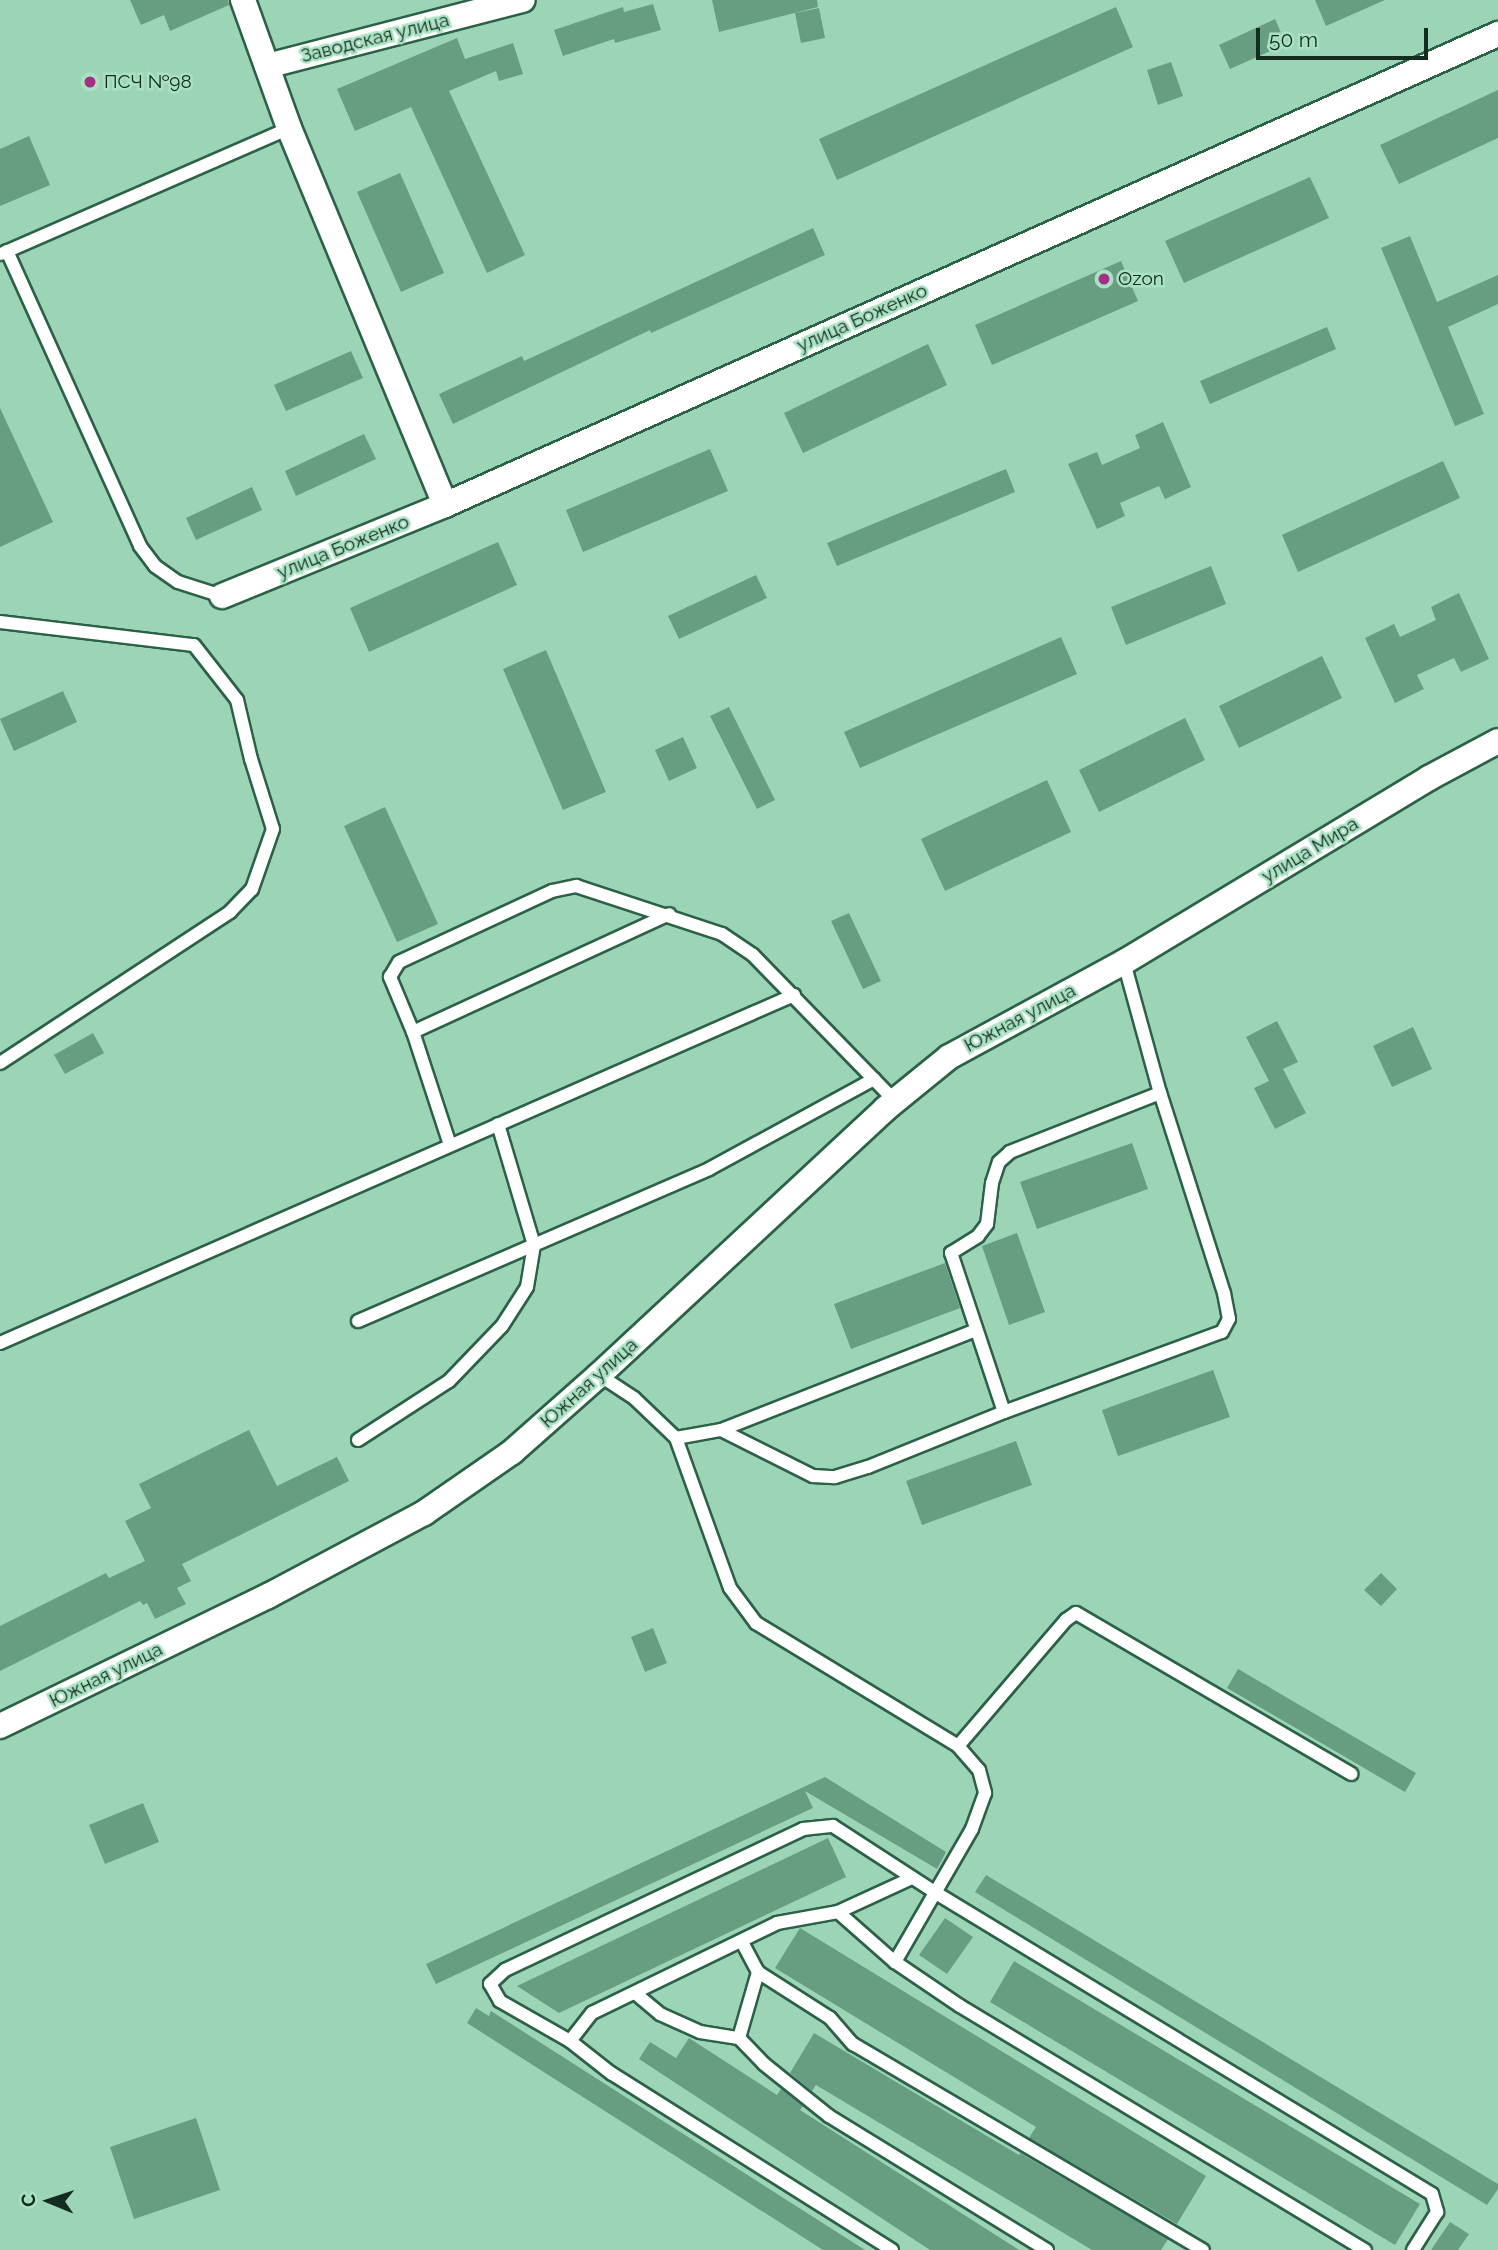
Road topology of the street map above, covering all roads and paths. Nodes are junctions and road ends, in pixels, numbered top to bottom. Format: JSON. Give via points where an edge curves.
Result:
{"nodes":[{"id":1,"x":243,"y":0,"type":"edge"},
{"id":2,"x":523,"y":0,"type":"edge"},
{"id":3,"x":1498,"y":34,"type":"edge"},
{"id":4,"x":267,"y":66,"type":"junction"},
{"id":5,"x":289,"y":128,"type":"junction"},
{"id":6,"x":4,"y":253,"type":"edge"},
{"id":7,"x":445,"y":505,"type":"junction"},
{"id":8,"x":222,"y":596,"type":"joint"},
{"id":9,"x":0,"y":622,"type":"edge"},
{"id":10,"x":1498,"y":741,"type":"edge"},
{"id":11,"x":668,"y":914,"type":"junction"},
{"id":12,"x":1124,"y":962,"type":"junction"},
{"id":13,"x":794,"y":995,"type":"junction"},
{"id":14,"x":413,"y":1032,"type":"junction"},
{"id":15,"x":0,"y":1063,"type":"edge"},
{"id":16,"x":874,"y":1079,"type":"junction"},
{"id":17,"x":1160,"y":1093,"type":"junction"},
{"id":18,"x":895,"y":1101,"type":"junction"},
{"id":19,"x":498,"y":1124,"type":"junction"},
{"id":20,"x":450,"y":1145,"type":"junction"},
{"id":21,"x":534,"y":1245,"type":"junction"},
{"id":22,"x":358,"y":1321,"type":"dead end"},
{"id":23,"x":976,"y":1330,"type":"junction"},
{"id":24,"x":0,"y":1343,"type":"edge"},
{"id":25,"x":599,"y":1375,"type":"junction"},
{"id":26,"x":1004,"y":1412,"type":"junction"},
{"id":27,"x":721,"y":1430,"type":"junction"},
{"id":28,"x":676,"y":1438,"type":"junction"},
{"id":29,"x":358,"y":1440,"type":"dead end"},
{"id":30,"x":0,"y":1726,"type":"edge"},
{"id":31,"x":958,"y":1746,"type":"junction"},
{"id":32,"x":1351,"y":1774,"type":"dead end"},
{"id":33,"x":912,"y":1878,"type":"junction"},
{"id":34,"x":936,"y":1893,"type":"junction"},
{"id":35,"x":838,"y":1912,"type":"junction"},
{"id":36,"x":742,"y":1942,"type":"junction"},
{"id":37,"x":895,"y":1962,"type":"junction"},
{"id":38,"x":758,"y":1972,"type":"junction"},
{"id":39,"x":635,"y":1993,"type":"junction"},
{"id":40,"x":738,"y":2038,"type":"junction"},
{"id":41,"x":570,"y":2041,"type":"junction"},
{"id":42,"x":892,"y":2250,"type":"edge"},
{"id":43,"x":1047,"y":2250,"type":"edge"},
{"id":44,"x":1203,"y":2250,"type":"edge"},
{"id":45,"x":1365,"y":2250,"type":"edge"},
{"id":46,"x":1413,"y":2250,"type":"edge"}],
"edges":[{"from":1,"to":4,"type":"street"},
{"from":2,"to":4,"type":"street","name":"Заводская улица"},
{"from":3,"to":7,"type":"street","name":"улица Боженко"},
{"from":4,"to":5,"type":"street"},
{"from":5,"to":6,"type":"lane"},
{"from":5,"to":7,"type":"street"},
{"from":6,"to":8,"type":"lane","via":[[140,545],[155,566],[178,582]]},
{"from":7,"to":8,"type":"street","name":"улица Боженко"},
{"from":9,"to":15,"type":"lane","via":[[194,645],[237,700],[272,828],[252,889],[230,912]]},
{"from":10,"to":12,"type":"street","name":"улица Мира"},
{"from":11,"to":13,"type":"lane","via":[[722,934],[753,954]]},
{"from":11,"to":14,"type":"lane"},
{"from":11,"to":14,"type":"lane","via":[[576,887],[552,891],[411,956],[399,962],[390,977]]},
{"from":12,"to":17,"type":"lane"},
{"from":12,"to":18,"type":"street","name":"Южная улица","via":[[949,1057]]},
{"from":13,"to":16,"type":"lane"},
{"from":13,"to":19,"type":"lane"},
{"from":14,"to":20,"type":"lane"},
{"from":16,"to":18,"type":"lane"},
{"from":16,"to":21,"type":"lane","via":[[709,1169]]},
{"from":17,"to":23,"type":"lane","via":[[1010,1152],[999,1162],[987,1224],[978,1236],[951,1253]]},
{"from":17,"to":26,"type":"lane","via":[[1224,1293],[1226,1326],[1222,1332]]},
{"from":18,"to":25,"type":"street","name":"Южная улица"},
{"from":19,"to":20,"type":"lane"},
{"from":19,"to":21,"type":"lane"},
{"from":20,"to":24,"type":"lane"},
{"from":21,"to":22,"type":"lane"},
{"from":21,"to":29,"type":"lane","via":[[527,1287],[502,1326],[449,1381]]},
{"from":23,"to":26,"type":"lane"},
{"from":23,"to":27,"type":"lane"},
{"from":25,"to":28,"type":"lane","via":[[635,1398]]},
{"from":25,"to":30,"type":"street","name":"Южная улица","via":[[512,1452],[424,1513],[268,1596]]},
{"from":26,"to":27,"type":"lane","via":[[835,1477],[813,1476]]},
{"from":27,"to":28,"type":"lane"},
{"from":28,"to":31,"type":"lane","via":[[730,1588],[756,1623]]},
{"from":31,"to":32,"type":"lane","via":[[1076,1613]]},
{"from":31,"to":34,"type":"lane","via":[[978,1770],[985,1793],[972,1829]]},
{"from":33,"to":34,"type":"lane"},
{"from":33,"to":35,"type":"lane"},
{"from":33,"to":41,"type":"lane","via":[[833,1826],[803,1829],[505,1970],[490,1984],[500,2001]]},
{"from":34,"to":37,"type":"lane"},
{"from":34,"to":46,"type":"lane","via":[[1432,2194],[1437,2212]]},
{"from":35,"to":36,"type":"lane","via":[[777,1923]]},
{"from":35,"to":37,"type":"lane"},
{"from":36,"to":38,"type":"lane"},
{"from":36,"to":39,"type":"lane"},
{"from":37,"to":45,"type":"lane","via":[[960,2006]]},
{"from":38,"to":40,"type":"lane"},
{"from":38,"to":44,"type":"lane","via":[[830,2018],[853,2043]]},
{"from":39,"to":40,"type":"lane","via":[[660,2014],[700,2032]]},
{"from":39,"to":41,"type":"lane","via":[[592,2012]]},
{"from":40,"to":43,"type":"lane","via":[[829,2116]]},
{"from":41,"to":42,"type":"lane","via":[[612,2074]]}]}
